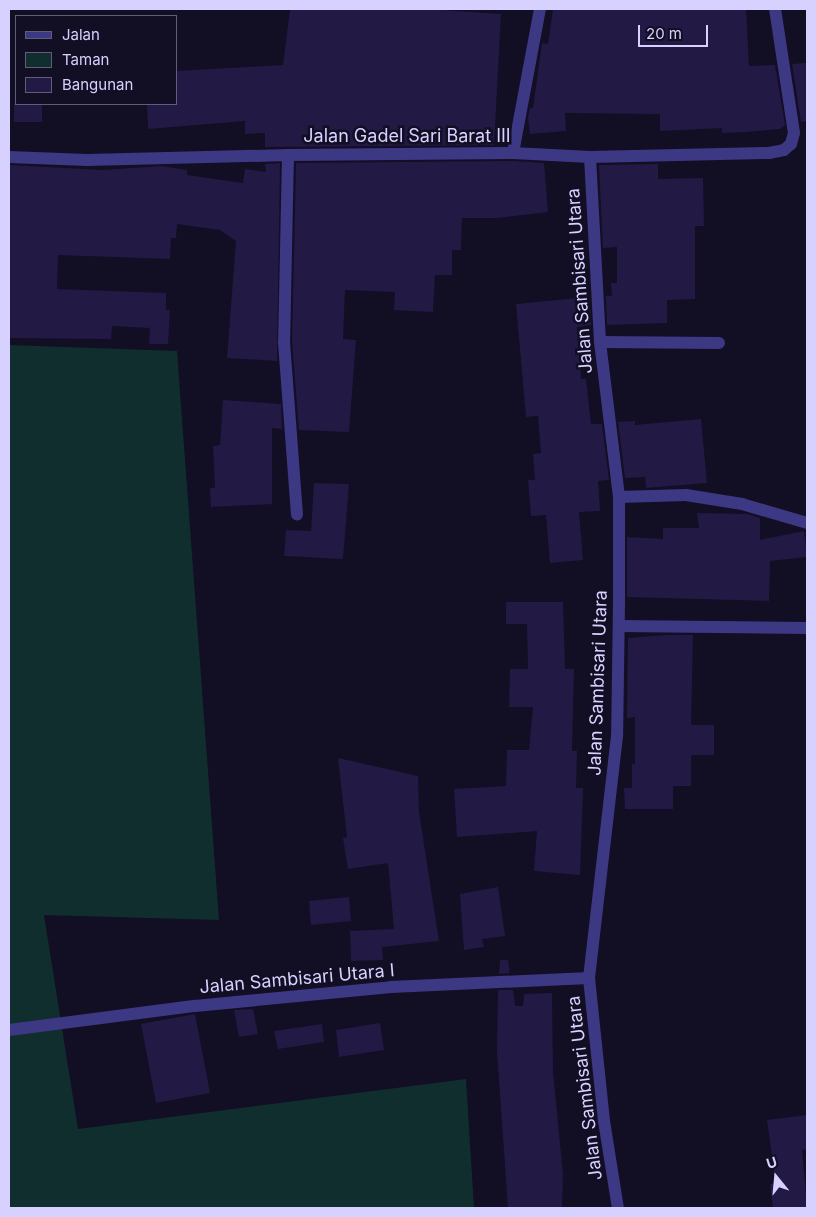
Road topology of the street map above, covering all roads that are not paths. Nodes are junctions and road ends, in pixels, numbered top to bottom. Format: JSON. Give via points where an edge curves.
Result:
{"nodes":[{"id":1,"x":540,"y":9,"type":"edge"},
{"id":2,"x":775,"y":9,"type":"edge"},
{"id":3,"x":513,"y":153,"type":"junction"},
{"id":4,"x":288,"y":154,"type":"junction"},
{"id":5,"x":9,"y":157,"type":"edge"},
{"id":6,"x":590,"y":157,"type":"junction"},
{"id":7,"x":600,"y":342,"type":"junction"},
{"id":8,"x":720,"y":343,"type":"dead end"},
{"id":9,"x":619,"y":497,"type":"junction"},
{"id":10,"x":298,"y":515,"type":"dead end"},
{"id":11,"x":807,"y":524,"type":"edge"},
{"id":12,"x":619,"y":626,"type":"junction"},
{"id":13,"x":807,"y":628,"type":"edge"},
{"id":14,"x":590,"y":978,"type":"junction"},
{"id":15,"x":9,"y":1029,"type":"edge"},
{"id":16,"x":618,"y":1208,"type":"edge"}],
"edges":[{"from":1,"to":3,"type":"street"},
{"from":2,"to":6,"type":"street","name":"Jalan Gadel Sari Barat III","via":[[794,133],[791,144],[784,150]]},
{"from":3,"to":4,"type":"street","name":"Jalan Gadel Sari Barat III"},
{"from":3,"to":6,"type":"street","name":"Jalan Gadel Sari Barat III"},
{"from":4,"to":5,"type":"street","name":"Jalan Gadel Sari Barat III","via":[[87,160]]},
{"from":4,"to":10,"type":"street","via":[[284,342]]},
{"from":6,"to":7,"type":"street","name":"Jalan Sambisari Utara"},
{"from":7,"to":8,"type":"street"},
{"from":7,"to":9,"type":"street","name":"Jalan Sambisari Utara"},
{"from":9,"to":11,"type":"street","via":[[686,495],[742,504]]},
{"from":9,"to":12,"type":"street","name":"Jalan Sambisari Utara"},
{"from":12,"to":13,"type":"street"},
{"from":12,"to":14,"type":"street","name":"Jalan Sambisari Utara","via":[[617,736]]},
{"from":14,"to":15,"type":"street","name":"Jalan Sambisari Utara I","via":[[373,988]]},
{"from":14,"to":16,"type":"street","name":"Jalan Sambisari Utara","via":[[604,1121]]}]}
